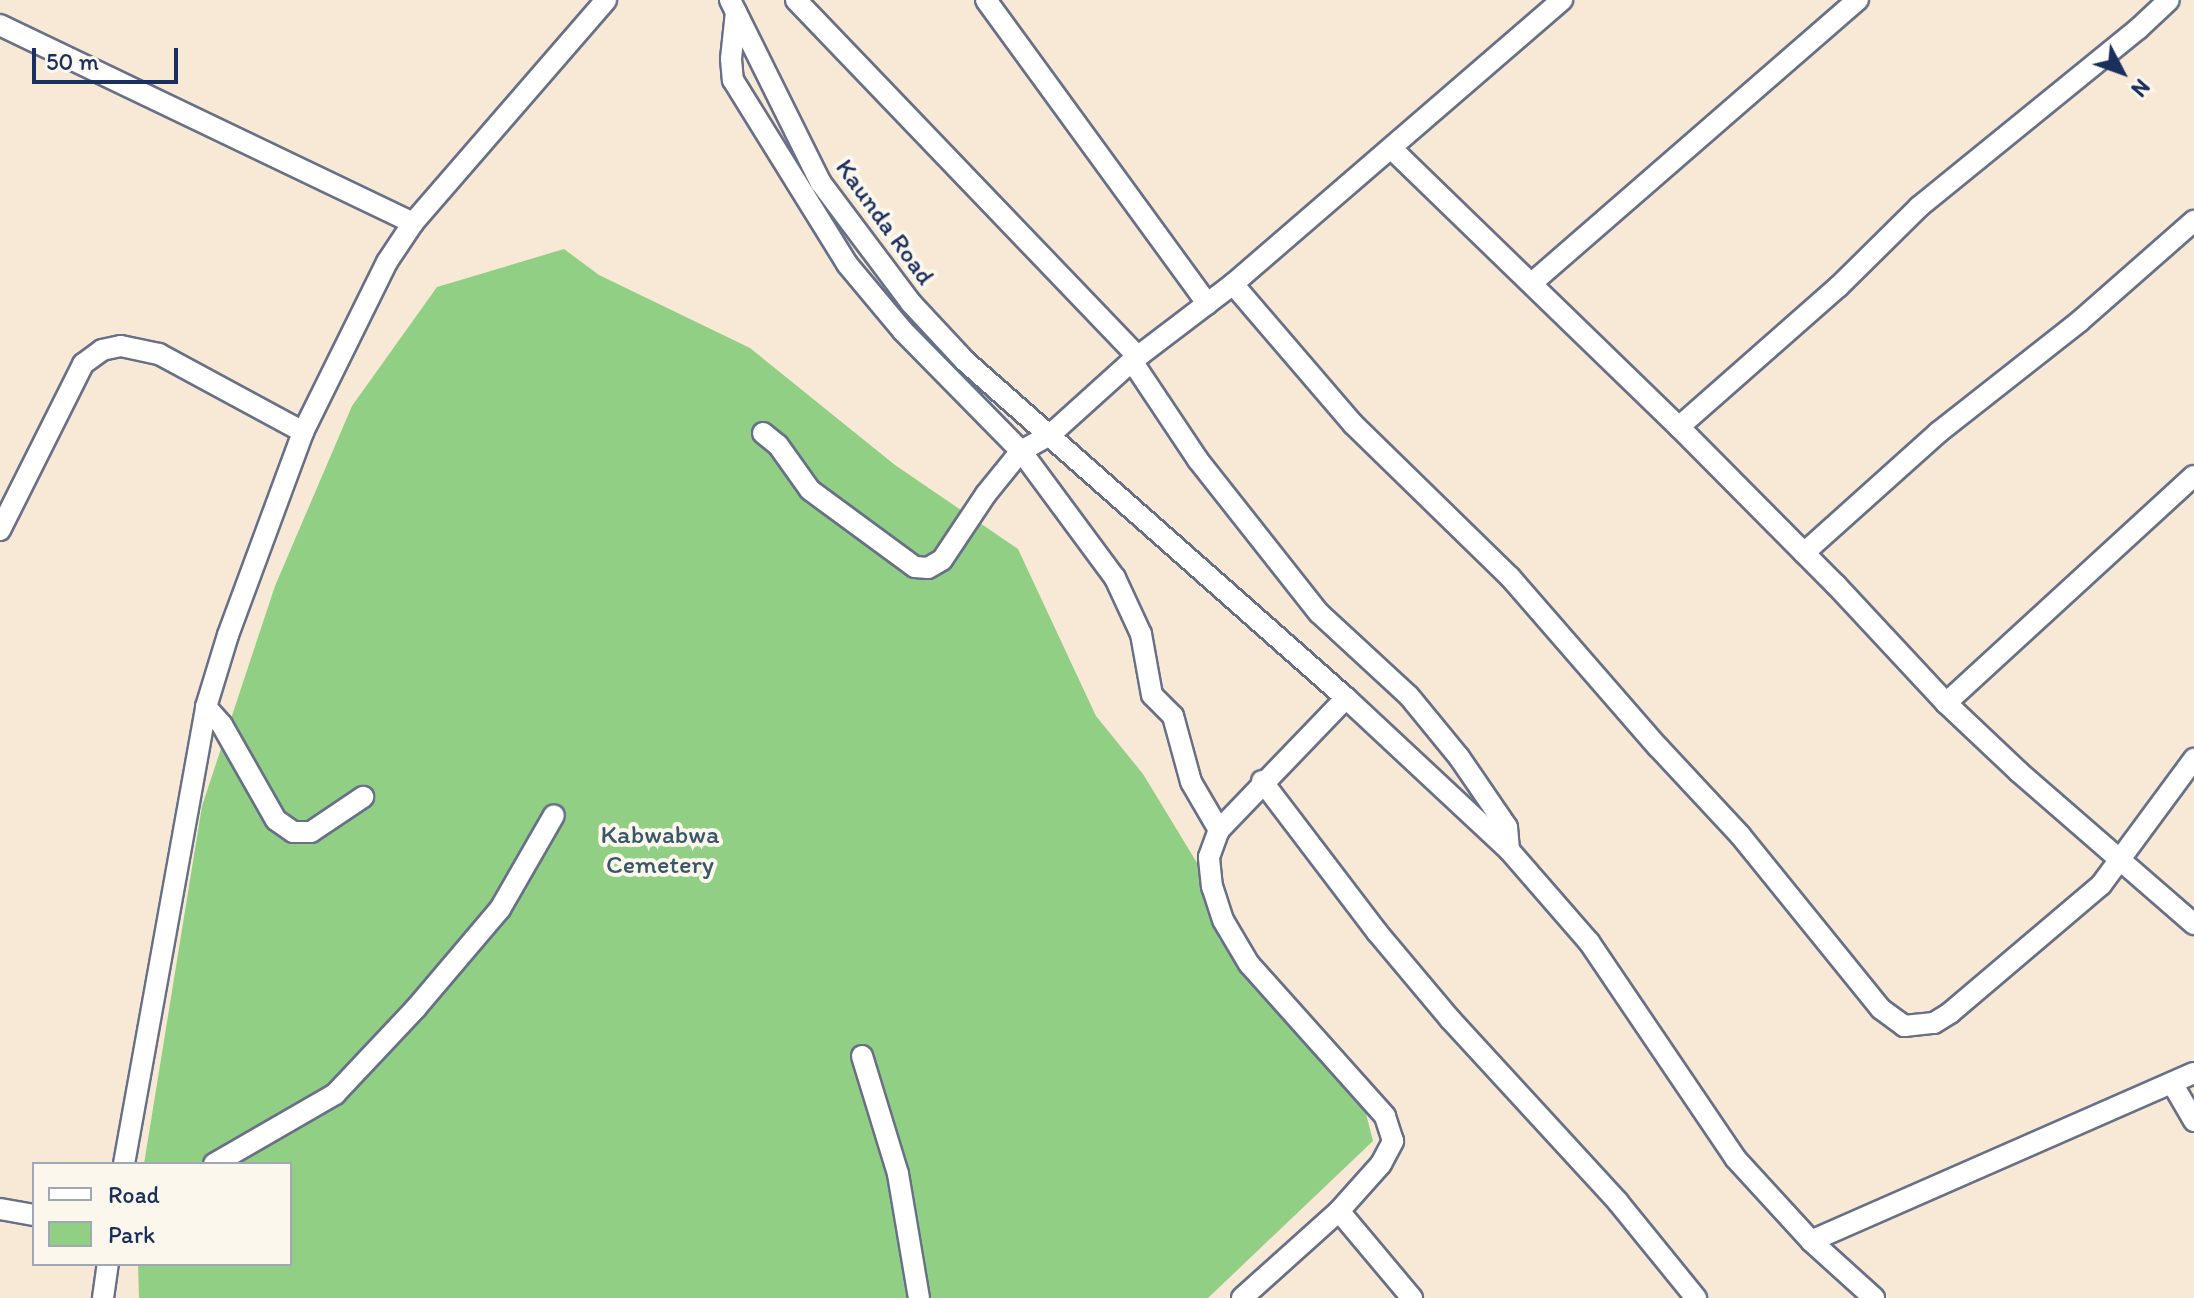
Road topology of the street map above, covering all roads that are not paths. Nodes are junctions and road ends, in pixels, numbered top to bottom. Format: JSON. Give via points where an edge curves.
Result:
{"nodes":[{"id":1,"x":606,"y":0,"type":"edge"},
{"id":2,"x":796,"y":0,"type":"edge"},
{"id":3,"x":986,"y":0,"type":"edge"},
{"id":4,"x":1562,"y":0,"type":"edge"},
{"id":5,"x":1858,"y":0,"type":"edge"},
{"id":6,"x":2169,"y":0,"type":"edge"},
{"id":7,"x":733,"y":6,"type":"edge"},
{"id":8,"x":0,"y":25,"type":"edge"},
{"id":9,"x":1392,"y":149,"type":"junction"},
{"id":10,"x":2194,"y":221,"type":"edge"},
{"id":11,"x":413,"y":223,"type":"junction"},
{"id":12,"x":1532,"y":283,"type":"junction"},
{"id":13,"x":1233,"y":284,"type":"junction"},
{"id":14,"x":1208,"y":304,"type":"junction"},
{"id":15,"x":1135,"y":359,"type":"junction"},
{"id":16,"x":1679,"y":427,"type":"junction"},
{"id":17,"x":303,"y":432,"type":"junction"},
{"id":18,"x":763,"y":433,"type":"dead end"},
{"id":19,"x":1050,"y":435,"type":"junction"},
{"id":20,"x":1021,"y":451,"type":"junction"},
{"id":21,"x":2194,"y":476,"type":"edge"},
{"id":22,"x":0,"y":530,"type":"edge"},
{"id":23,"x":1804,"y":553,"type":"junction"},
{"id":24,"x":1346,"y":698,"type":"junction"},
{"id":25,"x":1946,"y":703,"type":"junction"},
{"id":26,"x":206,"y":707,"type":"junction"},
{"id":27,"x":2194,"y":759,"type":"edge"},
{"id":28,"x":1262,"y":781,"type":"junction"},
{"id":29,"x":363,"y":797,"type":"dead end"},
{"id":30,"x":554,"y":815,"type":"dead end"},
{"id":31,"x":1219,"y":830,"type":"junction"},
{"id":32,"x":1509,"y":850,"type":"junction"},
{"id":33,"x":2122,"y":858,"type":"junction"},
{"id":34,"x":2194,"y":924,"type":"edge"},
{"id":35,"x":862,"y":1056,"type":"dead end"},
{"id":36,"x":2194,"y":1073,"type":"edge"},
{"id":37,"x":2172,"y":1083,"type":"junction"},
{"id":38,"x":2194,"y":1121,"type":"edge"},
{"id":39,"x":124,"y":1162,"type":"edge"},
{"id":40,"x":217,"y":1162,"type":"edge"},
{"id":41,"x":0,"y":1209,"type":"edge"},
{"id":42,"x":1339,"y":1211,"type":"junction"},
{"id":43,"x":32,"y":1215,"type":"edge"},
{"id":44,"x":1811,"y":1241,"type":"junction"},
{"id":45,"x":108,"y":1266,"type":"edge"},
{"id":46,"x":103,"y":1298,"type":"edge"},
{"id":47,"x":919,"y":1298,"type":"edge"},
{"id":48,"x":1242,"y":1298,"type":"edge"},
{"id":49,"x":1412,"y":1298,"type":"edge"},
{"id":50,"x":1696,"y":1298,"type":"edge"},
{"id":51,"x":1874,"y":1298,"type":"edge"}],
"edges":[{"from":1,"to":11,"type":"street"},
{"from":2,"to":15,"type":"street"},
{"from":3,"to":14,"type":"street"},
{"from":4,"to":9,"type":"street"},
{"from":5,"to":12,"type":"street"},
{"from":6,"to":16,"type":"street","via":[[1919,207],[1838,287]]},
{"from":7,"to":19,"type":"street","name":"Kaunda Road","via":[[821,183],[861,241],[965,361]]},
{"from":7,"to":20,"type":"street","via":[[733,80],[847,264],[903,331]]},
{"from":8,"to":11,"type":"street"},
{"from":9,"to":12,"type":"street"},
{"from":9,"to":13,"type":"street"},
{"from":10,"to":23,"type":"street","via":[[2080,321],[1939,432]]},
{"from":11,"to":17,"type":"street","via":[[387,262]]},
{"from":12,"to":16,"type":"street"},
{"from":13,"to":14,"type":"street"},
{"from":13,"to":33,"type":"street","via":[[1353,424],[1510,577],[1740,835],[1892,1019],[1918,1027],[1950,1013],[2063,920]]},
{"from":14,"to":15,"type":"street"},
{"from":15,"to":19,"type":"street"},
{"from":15,"to":32,"type":"street","via":[[1198,460],[1319,613],[1409,696],[1459,757],[1507,827]]},
{"from":16,"to":23,"type":"street"},
{"from":17,"to":22,"type":"street","via":[[159,354],[121,346],[102,350],[83,364]]},
{"from":17,"to":26,"type":"street"},
{"from":18,"to":20,"type":"street","via":[[810,490],[915,567],[928,568],[942,560]]},
{"from":19,"to":20,"type":"street"},
{"from":19,"to":24,"type":"street","name":"Kaunda Road"},
{"from":20,"to":31,"type":"street","via":[[1115,578],[1131,608],[1152,695],[1173,716],[1191,782]]},
{"from":21,"to":25,"type":"street"},
{"from":23,"to":25,"type":"street"},
{"from":24,"to":28,"type":"street"},
{"from":24,"to":32,"type":"street","name":"Kaunda Road"},
{"from":25,"to":33,"type":"street"},
{"from":26,"to":29,"type":"street","via":[[222,725],[276,820],[293,832],[311,832]]},
{"from":26,"to":39,"type":"street"},
{"from":27,"to":33,"type":"street"},
{"from":28,"to":31,"type":"street"},
{"from":28,"to":50,"type":"street","via":[[1386,943],[1618,1202]]},
{"from":30,"to":40,"type":"street","via":[[500,909],[335,1094]]},
{"from":31,"to":42,"type":"street","via":[[1209,857],[1212,887],[1234,941],[1392,1130],[1391,1151]]},
{"from":32,"to":44,"type":"street","name":"Kaunda Road","via":[[1589,942],[1735,1158]]},
{"from":33,"to":34,"type":"street"},
{"from":35,"to":47,"type":"street","via":[[898,1174]]},
{"from":36,"to":37,"type":"street"},
{"from":37,"to":38,"type":"street"},
{"from":37,"to":44,"type":"street"},
{"from":41,"to":43,"type":"street"},
{"from":42,"to":48,"type":"street"},
{"from":42,"to":49,"type":"street"},
{"from":44,"to":51,"type":"street","name":"Kaunda Road"},
{"from":45,"to":46,"type":"street"}]}
